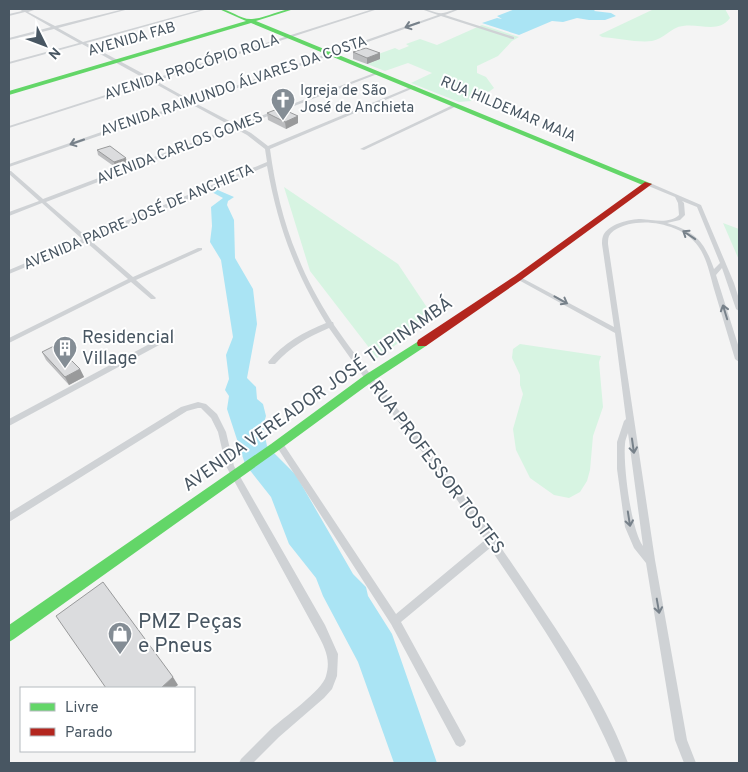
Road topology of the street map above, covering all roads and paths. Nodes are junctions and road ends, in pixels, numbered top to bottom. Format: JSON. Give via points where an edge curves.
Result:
{"nodes":[{"id":1,"x":35,"y":9,"type":"edge"},
{"id":2,"x":127,"y":9,"type":"edge"},
{"id":3,"x":206,"y":9,"type":"edge"},
{"id":4,"x":221,"y":9,"type":"edge"},
{"id":5,"x":292,"y":9,"type":"edge"},
{"id":6,"x":376,"y":9,"type":"edge"},
{"id":7,"x":423,"y":9,"type":"edge"},
{"id":8,"x":458,"y":9,"type":"edge"},
{"id":9,"x":23,"y":10,"type":"edge"},
{"id":10,"x":9,"y":15,"type":"edge"},
{"id":11,"x":442,"y":15,"type":"junction"},
{"id":12,"x":251,"y":21,"type":"junction"},
{"id":13,"x":54,"y":28,"type":"junction"},
{"id":14,"x":289,"y":36,"type":"junction"},
{"id":15,"x":513,"y":38,"type":"dead end"},
{"id":16,"x":9,"y":39,"type":"edge"},
{"id":17,"x":81,"y":43,"type":"junction"},
{"id":18,"x":330,"y":53,"type":"junction"},
{"id":19,"x":115,"y":61,"type":"junction"},
{"id":20,"x":9,"y":63,"type":"edge"},
{"id":21,"x":378,"y":73,"type":"junction"},
{"id":22,"x":152,"y":81,"type":"junction"},
{"id":23,"x":414,"y":87,"type":"junction"},
{"id":24,"x":9,"y":93,"type":"edge"},
{"id":25,"x":190,"y":103,"type":"junction"},
{"id":26,"x":457,"y":105,"type":"junction"},
{"id":27,"x":9,"y":127,"type":"edge"},
{"id":28,"x":236,"y":128,"type":"junction"},
{"id":29,"x":267,"y":148,"type":"junction"},
{"id":30,"x":362,"y":149,"type":"dead end"},
{"id":31,"x":269,"y":163,"type":"junction"},
{"id":32,"x":9,"y":166,"type":"edge"},
{"id":33,"x":9,"y":172,"type":"edge"},
{"id":34,"x":648,"y":184,"type":"junction"},
{"id":35,"x":677,"y":196,"type":"junction"},
{"id":36,"x":42,"y":201,"type":"junction"},
{"id":37,"x":9,"y":214,"type":"edge"},
{"id":38,"x":660,"y":223,"type":"junction"},
{"id":39,"x":85,"y":239,"type":"junction"},
{"id":40,"x":200,"y":249,"type":"dead end"},
{"id":41,"x":721,"y":264,"type":"junction"},
{"id":42,"x":9,"y":272,"type":"edge"},
{"id":43,"x":714,"y":275,"type":"junction"},
{"id":44,"x":518,"y":278,"type":"junction"},
{"id":45,"x":133,"y":279,"type":"junction"},
{"id":46,"x":153,"y":298,"type":"dead end"},
{"id":47,"x":739,"y":309,"type":"edge"},
{"id":48,"x":331,"y":324,"type":"junction"},
{"id":49,"x":618,"y":332,"type":"junction"},
{"id":50,"x":172,"y":335,"type":"dead end"},
{"id":51,"x":9,"y":341,"type":"edge"},
{"id":52,"x":739,"y":359,"type":"edge"},
{"id":53,"x":272,"y":362,"type":"dead end"},
{"id":54,"x":369,"y":378,"type":"junction"},
{"id":55,"x":629,"y":419,"type":"junction"},
{"id":56,"x":9,"y":423,"type":"edge"},
{"id":57,"x":277,"y":446,"type":"junction"},
{"id":58,"x":239,"y":472,"type":"junction"},
{"id":59,"x":9,"y":518,"type":"edge"},
{"id":60,"x":491,"y":541,"type":"junction"},
{"id":61,"x":650,"y":560,"type":"junction"},
{"id":62,"x":395,"y":621,"type":"junction"},
{"id":63,"x":9,"y":634,"type":"edge"},
{"id":64,"x":460,"y":741,"type":"dead end"},
{"id":65,"x":245,"y":763,"type":"edge"},
{"id":66,"x":622,"y":763,"type":"edge"},
{"id":67,"x":690,"y":763,"type":"edge"}],
"edges":[{"from":1,"to":9,"type":"street"},
{"from":2,"to":13,"type":"street"},
{"from":3,"to":17,"type":"street"},
{"from":4,"to":12,"type":"street","name":"RUA HILDEMAR MAIA"},
{"from":5,"to":12,"type":"street","name":"AVENIDA FAB"},
{"from":6,"to":14,"type":"street","name":"AVENIDA PROCÓPIO ROLA"},
{"from":7,"to":11,"type":"street"},
{"from":8,"to":11,"type":"street","name":"AVENIDA RAIMUNDO ÁLVARES DA COSTA"},
{"from":9,"to":10,"type":"street"},
{"from":9,"to":13,"type":"street"},
{"from":11,"to":15,"type":"street"},
{"from":11,"to":18,"type":"street","name":"AVENIDA RAIMUNDO ÁLVARES DA COSTA","one_way":true},
{"from":12,"to":14,"type":"street","name":"RUA HILDEMAR MAIA"},
{"from":12,"to":19,"type":"street","name":"AVENIDA FAB"},
{"from":13,"to":16,"type":"street"},
{"from":13,"to":17,"type":"street"},
{"from":14,"to":18,"type":"street","name":"RUA HILDEMAR MAIA"},
{"from":14,"to":22,"type":"street","name":"AVENIDA PROCÓPIO ROLA"},
{"from":17,"to":19,"type":"street"},
{"from":17,"to":20,"type":"street"},
{"from":18,"to":21,"type":"street","name":"RUA HILDEMAR MAIA"},
{"from":18,"to":25,"type":"street","name":"AVENIDA RAIMUNDO ÁLVARES DA COSTA"},
{"from":19,"to":22,"type":"street"},
{"from":19,"to":24,"type":"street","name":"AVENIDA FAB"},
{"from":21,"to":23,"type":"street","name":"RUA HILDEMAR MAIA"},
{"from":21,"to":28,"type":"street","name":"AVENIDA CARLOS GOMES"},
{"from":22,"to":25,"type":"street"},
{"from":22,"to":27,"type":"street","name":"AVENIDA PROCÓPIO ROLA"},
{"from":23,"to":26,"type":"street","name":"RUA HILDEMAR MAIA"},
{"from":23,"to":29,"type":"street","name":"AVENIDA PADRE JOSÉ DE ANCHIETA"},
{"from":25,"to":28,"type":"street"},
{"from":25,"to":32,"type":"street","name":"AVENIDA RAIMUNDO ÁLVARES DA COSTA","one_way":true},
{"from":26,"to":30,"type":"street"},
{"from":26,"to":34,"type":"street","name":"RUA HILDEMAR MAIA"},
{"from":28,"to":29,"type":"street"},
{"from":28,"to":36,"type":"street","name":"AVENIDA CARLOS GOMES"},
{"from":29,"to":31,"type":"street","name":"RUA PROFESSOR TOSTES"},
{"from":31,"to":39,"type":"street","name":"AVENIDA PADRE JOSÉ DE ANCHIETA"},
{"from":31,"to":48,"type":"street","name":"RUA PROFESSOR TOSTES","via":[[294,255]]},
{"from":33,"to":36,"type":"street"},
{"from":34,"to":35,"type":"street","name":"RUA HILDEMAR MAIA"},
{"from":34,"to":44,"type":"street","name":"AVENIDA VEREADOR JOSÉ TUPINAMBÁ"},
{"from":35,"to":38,"type":"street","via":[[682,215]]},
{"from":35,"to":41,"type":"street","name":"RUA HILDEMAR MAIA","via":[[699,206]]},
{"from":36,"to":37,"type":"street","name":"AVENIDA CARLOS GOMES"},
{"from":36,"to":39,"type":"street"},
{"from":43,"to":38,"type":"street","one_way":true,"via":[[695,239]]},
{"from":38,"to":49,"type":"street","via":[[624,223],[606,236]]},
{"from":39,"to":42,"type":"street","name":"AVENIDA PADRE JOSÉ DE ANCHIETA"},
{"from":39,"to":45,"type":"street"},
{"from":40,"to":45,"type":"street"},
{"from":41,"to":43,"type":"street"},
{"from":41,"to":47,"type":"street","via":[[732,284]]},
{"from":52,"to":43,"type":"street","one_way":true},
{"from":44,"to":49,"type":"street","one_way":true},
{"from":44,"to":54,"type":"street","name":"AVENIDA VEREADOR JOSÉ TUPINAMBÁ"},
{"from":45,"to":46,"type":"street"},
{"from":45,"to":51,"type":"street"},
{"from":48,"to":53,"type":"street","via":[[298,338]]},
{"from":48,"to":54,"type":"street","name":"RUA PROFESSOR TOSTES"},
{"from":49,"to":55,"type":"street"},
{"from":50,"to":56,"type":"street"},
{"from":54,"to":57,"type":"street","name":"AVENIDA VEREADOR JOSÉ TUPINAMBÁ"},
{"from":54,"to":60,"type":"street","name":"RUA PROFESSOR TOSTES","via":[[440,468]]},
{"from":55,"to":61,"type":"street","one_way":true},
{"from":55,"to":61,"type":"street","one_way":true,"via":[[621,442],[621,469],[630,528],[637,544]]},
{"from":57,"to":58,"type":"street","name":"AVENIDA VEREADOR JOSÉ TUPINAMBÁ"},
{"from":57,"to":62,"type":"street"},
{"from":58,"to":59,"type":"street","via":[[230,466],[219,424],[203,406],[198,405],[184,409]]},
{"from":58,"to":63,"type":"street","name":"AVENIDA VEREADOR JOSÉ TUPINAMBÁ"},
{"from":58,"to":65,"type":"street","via":[[333,654],[332,676],[328,685]]},
{"from":60,"to":62,"type":"street"},
{"from":60,"to":66,"type":"street","name":"RUA PROFESSOR TOSTES","via":[[576,670]]},
{"from":61,"to":67,"type":"street","one_way":true,"via":[[681,740]]},
{"from":62,"to":64,"type":"street"}]}
